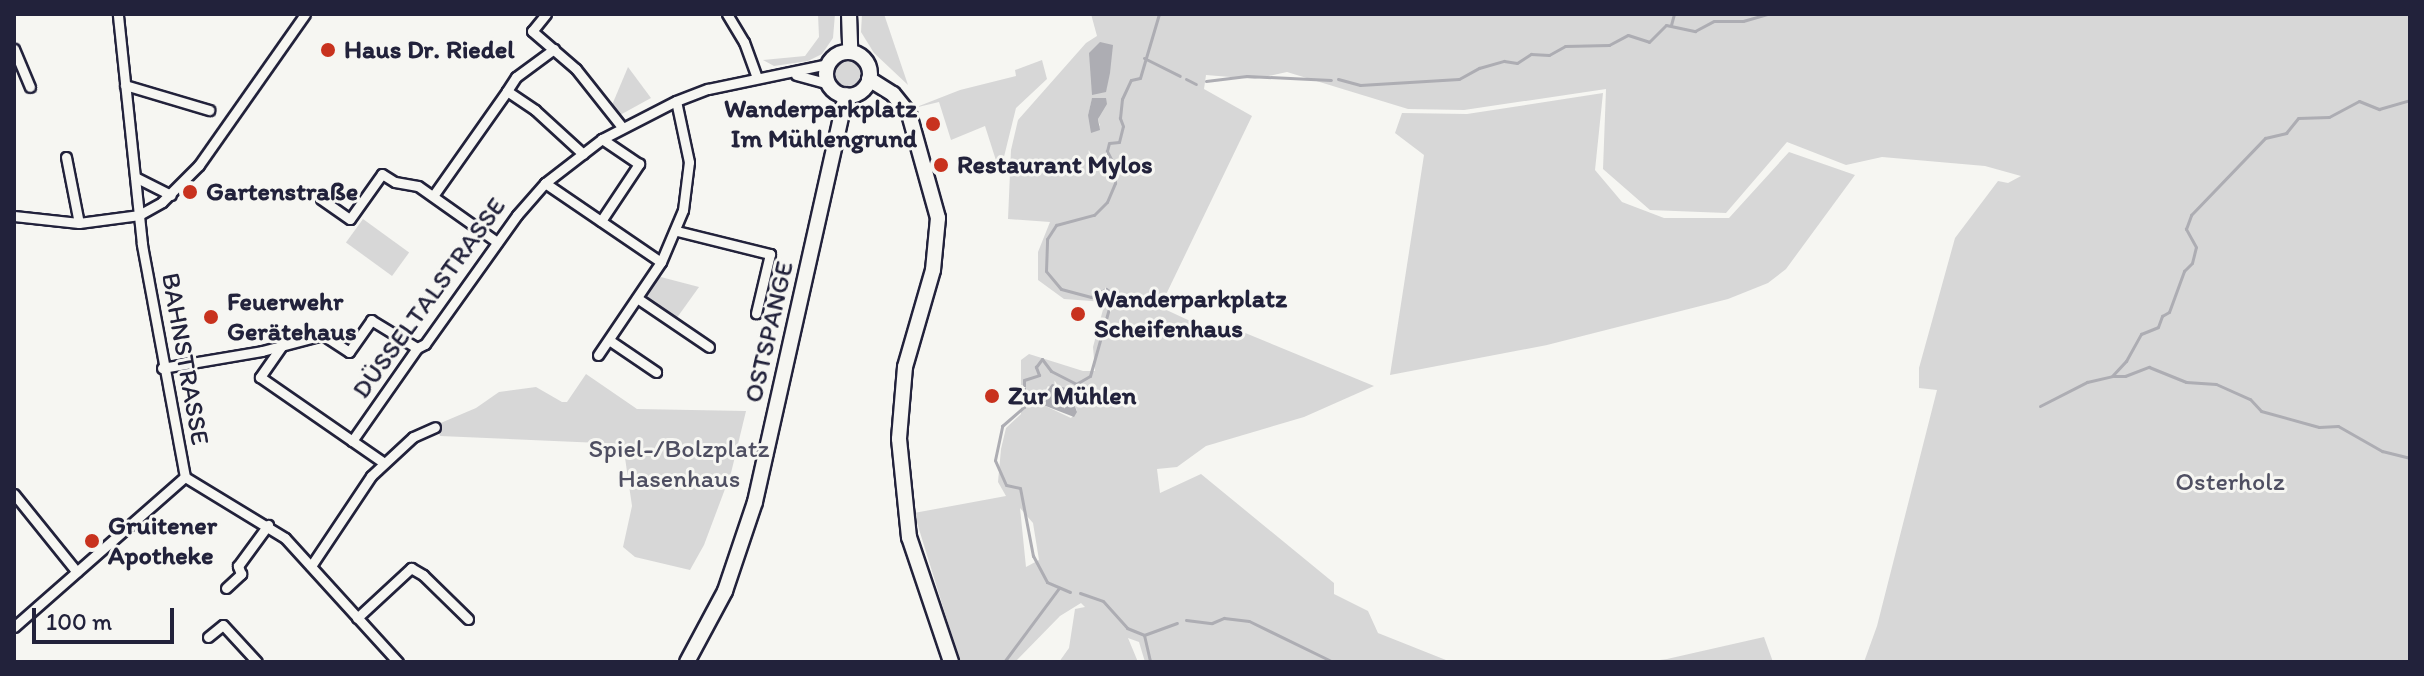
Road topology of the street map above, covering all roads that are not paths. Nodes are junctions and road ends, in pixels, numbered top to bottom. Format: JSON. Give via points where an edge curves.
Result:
{"nodes":[{"id":1,"x":118,"y":14,"type":"edge"},
{"id":2,"x":305,"y":14,"type":"edge"},
{"id":3,"x":546,"y":14,"type":"edge"},
{"id":4,"x":727,"y":14,"type":"edge"},
{"id":5,"x":849,"y":14,"type":"edge"},
{"id":6,"x":14,"y":49,"type":"edge"},
{"id":7,"x":554,"y":49,"type":"junction"},
{"id":8,"x":850,"y":52,"type":"junction"},
{"id":9,"x":828,"y":64,"type":"junction"},
{"id":10,"x":793,"y":74,"type":"junction"},
{"id":11,"x":757,"y":78,"type":"junction"},
{"id":12,"x":869,"y":79,"type":"junction"},
{"id":13,"x":829,"y":84,"type":"junction"},
{"id":14,"x":125,"y":85,"type":"junction"},
{"id":15,"x":30,"y":87,"type":"dead end"},
{"id":16,"x":507,"y":91,"type":"junction"},
{"id":17,"x":846,"y":95,"type":"junction"},
{"id":18,"x":676,"y":101,"type":"junction"},
{"id":19,"x":209,"y":110,"type":"dead end"},
{"id":20,"x":622,"y":127,"type":"junction"},
{"id":21,"x":602,"y":139,"type":"junction"},
{"id":22,"x":583,"y":154,"type":"junction"},
{"id":23,"x":66,"y":157,"type":"dead end"},
{"id":24,"x":135,"y":177,"type":"junction"},
{"id":25,"x":545,"y":183,"type":"junction"},
{"id":26,"x":171,"y":195,"type":"junction"},
{"id":27,"x":433,"y":196,"type":"junction"},
{"id":28,"x":321,"y":199,"type":"dead end"},
{"id":29,"x":139,"y":215,"type":"junction"},
{"id":30,"x":14,"y":216,"type":"edge"},
{"id":31,"x":601,"y":221,"type":"junction"},
{"id":32,"x":79,"y":223,"type":"junction"},
{"id":33,"x":677,"y":231,"type":"junction"},
{"id":34,"x":497,"y":242,"type":"junction"},
{"id":35,"x":661,"y":262,"type":"junction"},
{"id":36,"x":637,"y":298,"type":"junction"},
{"id":37,"x":756,"y":313,"type":"dead end"},
{"id":38,"x":609,"y":340,"type":"junction"},
{"id":39,"x":281,"y":347,"type":"junction"},
{"id":40,"x":709,"y":347,"type":"dead end"},
{"id":41,"x":417,"y":348,"type":"junction"},
{"id":42,"x":598,"y":355,"type":"dead end"},
{"id":43,"x":162,"y":368,"type":"junction"},
{"id":44,"x":656,"y":372,"type":"dead end"},
{"id":45,"x":435,"y":427,"type":"dead end"},
{"id":46,"x":352,"y":441,"type":"junction"},
{"id":47,"x":384,"y":463,"type":"junction"},
{"id":48,"x":185,"y":477,"type":"junction"},
{"id":49,"x":14,"y":494,"type":"edge"},
{"id":50,"x":268,"y":525,"type":"junction"},
{"id":51,"x":311,"y":566,"type":"junction"},
{"id":52,"x":77,"y":572,"type":"junction"},
{"id":53,"x":226,"y":588,"type":"dead end"},
{"id":54,"x":357,"y":618,"type":"junction"},
{"id":55,"x":468,"y":619,"type":"dead end"},
{"id":56,"x":14,"y":627,"type":"edge"},
{"id":57,"x":208,"y":637,"type":"dead end"},
{"id":58,"x":257,"y":662,"type":"edge"},
{"id":59,"x":398,"y":662,"type":"edge"},
{"id":60,"x":687,"y":662,"type":"edge"},
{"id":61,"x":951,"y":662,"type":"edge"}],
"edges":[{"from":1,"to":14,"type":"street","name":"BAHNSTRASSE"},
{"from":2,"to":26,"type":"street","via":[[199,165]]},
{"from":3,"to":7,"type":"street","via":[[532,31]]},
{"from":4,"to":11,"type":"street"},
{"from":5,"to":8,"type":"main road"},
{"from":6,"to":15,"type":"street"},
{"from":7,"to":16,"type":"street","via":[[516,77]]},
{"from":7,"to":20,"type":"street"},
{"from":8,"to":9,"type":"main road"},
{"from":8,"to":12,"type":"main road","via":[[865,61]]},
{"from":9,"to":10,"type":"street","name":"DÜSSELTALSTRASSE"},
{"from":9,"to":13,"type":"main road"},
{"from":10,"to":11,"type":"street","name":"DÜSSELTALSTRASSE"},
{"from":10,"to":13,"type":"street","name":"DÜSSELTALSTRASSE"},
{"from":11,"to":18,"type":"street","name":"DÜSSELTALSTRASSE"},
{"from":12,"to":17,"type":"main road","via":[[860,92]]},
{"from":12,"to":61,"type":"main road","via":[[893,94],[909,114],[938,218],[936,256],[905,367],[899,439],[909,537]]},
{"from":13,"to":17,"type":"main road"},
{"from":14,"to":19,"type":"street"},
{"from":14,"to":24,"type":"street","name":"BAHNSTRASSE"},
{"from":16,"to":22,"type":"street"},
{"from":16,"to":27,"type":"street"},
{"from":17,"to":60,"type":"main road","name":"OSTSPANGE","via":[[755,502],[725,591]]},
{"from":18,"to":20,"type":"street","name":"DÜSSELTALSTRASSE"},
{"from":18,"to":33,"type":"street","via":[[689,162]]},
{"from":20,"to":21,"type":"street","name":"DÜSSELTALSTRASSE"},
{"from":21,"to":22,"type":"street","name":"DÜSSELTALSTRASSE"},
{"from":21,"to":31,"type":"street","via":[[639,164]]},
{"from":22,"to":25,"type":"street","name":"DÜSSELTALSTRASSE"},
{"from":23,"to":32,"type":"street"},
{"from":24,"to":26,"type":"street"},
{"from":24,"to":29,"type":"street","name":"BAHNSTRASSE"},
{"from":25,"to":31,"type":"street"},
{"from":25,"to":34,"type":"street","name":"DÜSSELTALSTRASSE"},
{"from":26,"to":29,"type":"street"},
{"from":27,"to":28,"type":"street","via":[[382,174],[350,219]]},
{"from":27,"to":34,"type":"street"},
{"from":29,"to":32,"type":"street"},
{"from":29,"to":43,"type":"street","name":"BAHNSTRASSE"},
{"from":30,"to":32,"type":"street"},
{"from":31,"to":35,"type":"street"},
{"from":33,"to":35,"type":"street"},
{"from":33,"to":37,"type":"street","via":[[770,254]]},
{"from":34,"to":41,"type":"street","name":"DÜSSELTALSTRASSE"},
{"from":35,"to":36,"type":"street"},
{"from":36,"to":38,"type":"street"},
{"from":36,"to":40,"type":"street"},
{"from":38,"to":42,"type":"street"},
{"from":38,"to":44,"type":"street"},
{"from":39,"to":41,"type":"street","via":[[323,335],[349,352],[371,320]]},
{"from":39,"to":43,"type":"street"},
{"from":39,"to":46,"type":"street","via":[[260,377]]},
{"from":41,"to":46,"type":"street","name":"DÜSSELTALSTRASSE"},
{"from":43,"to":48,"type":"street","name":"BAHNSTRASSE"},
{"from":45,"to":47,"type":"street","via":[[413,437]]},
{"from":46,"to":47,"type":"street"},
{"from":47,"to":51,"type":"street"},
{"from":48,"to":50,"type":"street"},
{"from":48,"to":52,"type":"street","name":"BAHNSTRASSE"},
{"from":49,"to":52,"type":"street"},
{"from":50,"to":51,"type":"street"},
{"from":50,"to":53,"type":"street","via":[[238,566],[241,574]]},
{"from":51,"to":54,"type":"street"},
{"from":52,"to":56,"type":"street","name":"BAHNSTRASSE"},
{"from":54,"to":55,"type":"street","via":[[411,568]]},
{"from":54,"to":59,"type":"street"},
{"from":57,"to":58,"type":"street","via":[[223,625]]}]}
